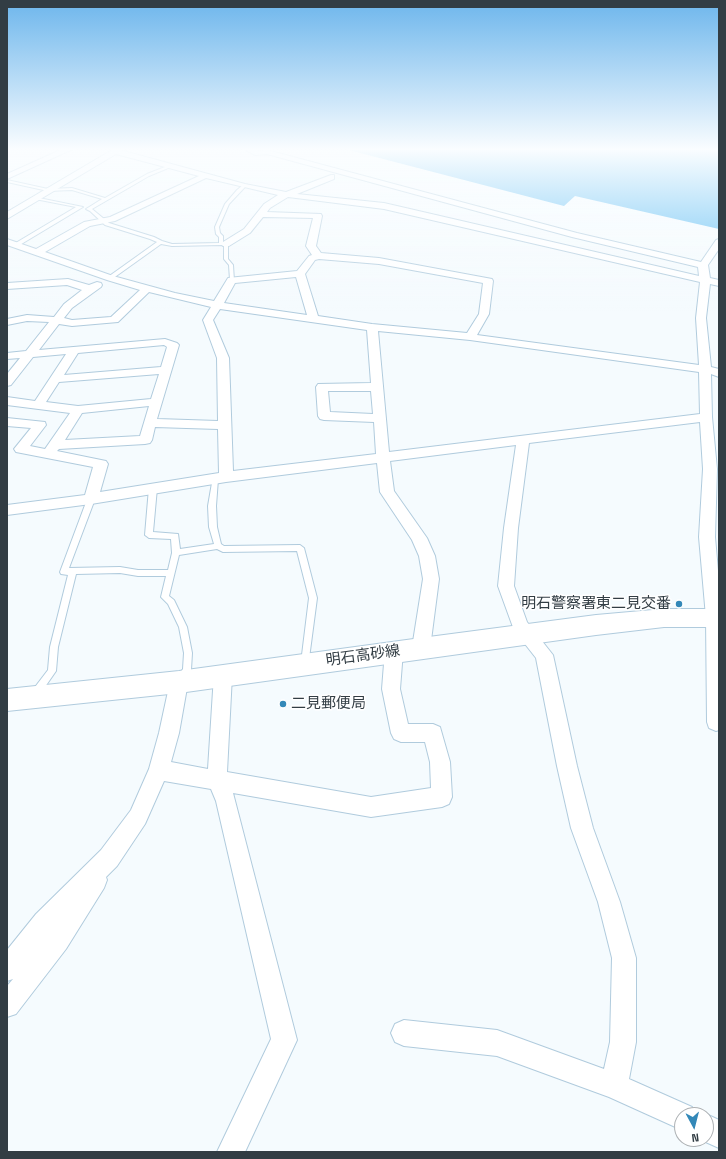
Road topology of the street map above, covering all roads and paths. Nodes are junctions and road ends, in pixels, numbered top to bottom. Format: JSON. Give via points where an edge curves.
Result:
{"nodes":[{"id":1,"x":29,"y":202,"type":"edge"},
{"id":2,"x":55,"y":202,"type":"edge"},
{"id":3,"x":100,"y":202,"type":"edge"},
{"id":4,"x":150,"y":202,"type":"edge"},
{"id":5,"x":229,"y":202,"type":"edge"},
{"id":6,"x":273,"y":202,"type":"edge"},
{"id":7,"x":350,"y":202,"type":"edge"},
{"id":8,"x":453,"y":202,"type":"edge"},
{"id":9,"x":80,"y":207,"type":"junction"},
{"id":10,"x":88,"y":209,"type":"junction"},
{"id":11,"x":261,"y":214,"type":"junction"},
{"id":12,"x":7,"y":216,"type":"edge"},
{"id":13,"x":102,"y":221,"type":"junction"},
{"id":14,"x":160,"y":242,"type":"junction"},
{"id":15,"x":719,"y":242,"type":"edge"},
{"id":16,"x":224,"y":244,"type":"junction"},
{"id":17,"x":10,"y":246,"type":"edge"},
{"id":18,"x":38,"y":252,"type":"junction"},
{"id":19,"x":318,"y":256,"type":"junction"},
{"id":20,"x":703,"y":265,"type":"junction"},
{"id":21,"x":300,"y":274,"type":"junction"},
{"id":22,"x":110,"y":278,"type":"junction"},
{"id":23,"x":232,"y":280,"type":"junction"},
{"id":24,"x":706,"y":280,"type":"junction"},
{"id":25,"x":719,"y":283,"type":"edge"},
{"id":26,"x":7,"y":286,"type":"edge"},
{"id":27,"x":90,"y":289,"type":"junction"},
{"id":28,"x":147,"y":289,"type":"junction"},
{"id":29,"x":217,"y":305,"type":"junction"},
{"id":30,"x":314,"y":318,"type":"junction"},
{"id":31,"x":56,"y":320,"type":"junction"},
{"id":32,"x":7,"y":322,"type":"edge"},
{"id":33,"x":372,"y":327,"type":"junction"},
{"id":34,"x":470,"y":337,"type":"junction"},
{"id":35,"x":74,"y":350,"type":"junction"},
{"id":36,"x":28,"y":355,"type":"junction"},
{"id":37,"x":7,"y":356,"type":"edge"},
{"id":38,"x":705,"y":369,"type":"junction"},
{"id":39,"x":166,"y":370,"type":"junction"},
{"id":40,"x":719,"y":373,"type":"edge"},
{"id":41,"x":54,"y":379,"type":"junction"},
{"id":42,"x":7,"y":382,"type":"edge"},
{"id":43,"x":377,"y":387,"type":"junction"},
{"id":44,"x":7,"y":401,"type":"edge"},
{"id":45,"x":156,"y":402,"type":"junction"},
{"id":46,"x":38,"y":405,"type":"junction"},
{"id":47,"x":78,"y":410,"type":"junction"},
{"id":48,"x":706,"y":417,"type":"junction"},
{"id":49,"x":379,"y":418,"type":"junction"},
{"id":50,"x":7,"y":422,"type":"edge"},
{"id":51,"x":150,"y":423,"type":"junction"},
{"id":52,"x":225,"y":425,"type":"junction"},
{"id":53,"x":523,"y":441,"type":"junction"},
{"id":54,"x":52,"y":450,"type":"junction"},
{"id":55,"x":383,"y":458,"type":"junction"},
{"id":56,"x":221,"y":478,"type":"junction"},
{"id":57,"x":153,"y":488,"type":"junction"},
{"id":58,"x":91,"y":499,"type":"junction"},
{"id":59,"x":7,"y":510,"type":"edge"},
{"id":60,"x":218,"y":546,"type":"junction"},
{"id":61,"x":176,"y":553,"type":"junction"},
{"id":62,"x":73,"y":571,"type":"junction"},
{"id":63,"x":170,"y":573,"type":"junction"},
{"id":64,"x":717,"y":617,"type":"edge"},
{"id":65,"x":528,"y":634,"type":"junction"},
{"id":66,"x":421,"y":648,"type":"junction"},
{"id":67,"x":394,"y":652,"type":"junction"},
{"id":68,"x":305,"y":664,"type":"junction"},
{"id":69,"x":223,"y":675,"type":"junction"},
{"id":70,"x":179,"y":682,"type":"junction"},
{"id":71,"x":32,"y":697,"type":"junction"},
{"id":72,"x":7,"y":700,"type":"edge"},
{"id":73,"x":716,"y":722,"type":"dead end"},
{"id":74,"x":159,"y":770,"type":"junction"},
{"id":75,"x":217,"y":780,"type":"junction"},
{"id":76,"x":109,"y":858,"type":"junction"},
{"id":77,"x":7,"y":969,"type":"edge"},
{"id":78,"x":7,"y":1005,"type":"edge"},
{"id":79,"x":404,"y":1033,"type":"dead end"},
{"id":80,"x":614,"y":1086,"type":"junction"},
{"id":81,"x":674,"y":1112,"type":"edge"},
{"id":82,"x":231,"y":1152,"type":"edge"}],
"edges":[{"from":1,"to":12,"type":"street"},
{"from":2,"to":9,"type":"lane"},
{"from":3,"to":10,"type":"lane"},
{"from":4,"to":13,"type":"street"},
{"from":5,"to":16,"type":"lane","via":[[217,227]]},
{"from":6,"to":11,"type":"street"},
{"from":7,"to":24,"type":"street","via":[[384,206]]},
{"from":8,"to":20,"type":"street","via":[[575,235]]},
{"from":9,"to":10,"type":"lane"},
{"from":9,"to":17,"type":"lane"},
{"from":10,"to":13,"type":"lane"},
{"from":11,"to":16,"type":"street","via":[[247,231]]},
{"from":11,"to":19,"type":"street","via":[[318,216],[311,246]]},
{"from":13,"to":14,"type":"lane"},
{"from":13,"to":18,"type":"street","via":[[87,224]]},
{"from":14,"to":16,"type":"lane","via":[[172,245]]},
{"from":14,"to":22,"type":"lane"},
{"from":15,"to":20,"type":"street"},
{"from":16,"to":23,"type":"lane","via":[[226,259],[231,265]]},
{"from":17,"to":18,"type":"street"},
{"from":18,"to":22,"type":"street"},
{"from":19,"to":21,"type":"street","via":[[312,258]]},
{"from":19,"to":34,"type":"street","via":[[379,261],[488,281],[484,314]]},
{"from":20,"to":24,"type":"street"},
{"from":21,"to":23,"type":"street"},
{"from":21,"to":30,"type":"street"},
{"from":22,"to":27,"type":"street"},
{"from":22,"to":28,"type":"street"},
{"from":23,"to":29,"type":"street"},
{"from":24,"to":25,"type":"street"},
{"from":24,"to":38,"type":"street","via":[[701,318]]},
{"from":26,"to":27,"type":"street","via":[[68,282]]},
{"from":27,"to":31,"type":"street","via":[[68,306]]},
{"from":28,"to":29,"type":"street"},
{"from":28,"to":31,"type":"street","via":[[114,320],[72,323]]},
{"from":29,"to":30,"type":"street"},
{"from":29,"to":52,"type":"street","via":[[208,320],[223,358]]},
{"from":30,"to":33,"type":"street"},
{"from":31,"to":32,"type":"street","via":[[27,318]]},
{"from":31,"to":36,"type":"street"},
{"from":33,"to":34,"type":"street"},
{"from":33,"to":43,"type":"street"},
{"from":34,"to":38,"type":"street"},
{"from":35,"to":36,"type":"street"},
{"from":35,"to":39,"type":"street","via":[[165,342],[173,345]]},
{"from":35,"to":41,"type":"street"},
{"from":36,"to":37,"type":"street"},
{"from":36,"to":42,"type":"street"},
{"from":38,"to":40,"type":"street"},
{"from":38,"to":48,"type":"street"},
{"from":39,"to":41,"type":"street"},
{"from":39,"to":45,"type":"street"},
{"from":41,"to":46,"type":"street"},
{"from":43,"to":49,"type":"street"},
{"from":43,"to":49,"type":"street","via":[[322,387],[324,416]]},
{"from":44,"to":46,"type":"street"},
{"from":45,"to":47,"type":"street"},
{"from":45,"to":51,"type":"street"},
{"from":46,"to":47,"type":"street"},
{"from":47,"to":54,"type":"street"},
{"from":48,"to":53,"type":"street"},
{"from":48,"to":64,"type":"street","via":[[710,469],[707,537]]},
{"from":49,"to":55,"type":"street"},
{"from":50,"to":54,"type":"street","via":[[40,425],[20,449]]},
{"from":51,"to":52,"type":"street"},
{"from":51,"to":54,"type":"street","via":[[145,440]]},
{"from":52,"to":56,"type":"street"},
{"from":53,"to":55,"type":"street"},
{"from":53,"to":65,"type":"street","via":[[506,586],[520,625]]},
{"from":54,"to":58,"type":"street","via":[[101,464]]},
{"from":55,"to":56,"type":"street"},
{"from":55,"to":66,"type":"street","via":[[387,492],[419,538],[428,563],[431,579]]},
{"from":56,"to":57,"type":"street"},
{"from":56,"to":60,"type":"lane","via":[[212,506],[213,527]]},
{"from":57,"to":58,"type":"street"},
{"from":57,"to":61,"type":"lane","via":[[149,535],[175,536]]},
{"from":58,"to":59,"type":"street"},
{"from":58,"to":62,"type":"lane","via":[[64,572]]},
{"from":60,"to":61,"type":"lane"},
{"from":60,"to":68,"type":"lane","via":[[223,549],[300,548],[312,598]]},
{"from":61,"to":63,"type":"lane"},
{"from":62,"to":63,"type":"lane"},
{"from":62,"to":71,"type":"lane","via":[[54,647],[52,671]]},
{"from":63,"to":70,"type":"lane","via":[[165,597],[171,602],[183,627],[188,653],[187,670]]},
{"from":64,"to":65,"type":"main road","name":"明石高砂線","via":[[664,618]]},
{"from":64,"to":73,"type":"street"},
{"from":65,"to":66,"type":"main road","name":"明石高砂線"},
{"from":65,"to":80,"type":"street","via":[[544,655],[582,828],[609,902],[624,958],[623,1042]]},
{"from":66,"to":67,"type":"main road","name":"明石高砂線"},
{"from":67,"to":68,"type":"main road","name":"明石高砂線"},
{"from":67,"to":75,"type":"street","via":[[391,689],[401,733],[433,733],[440,762],[442,797],[371,807]]},
{"from":68,"to":69,"type":"main road","name":"明石高砂線"},
{"from":69,"to":70,"type":"main road","name":"明石高砂線"},
{"from":69,"to":75,"type":"street"},
{"from":70,"to":71,"type":"main road","name":"明石高砂線"},
{"from":70,"to":74,"type":"street"},
{"from":71,"to":72,"type":"main road","name":"明石高砂線"},
{"from":74,"to":75,"type":"street"},
{"from":74,"to":76,"type":"street","via":[[138,817]]},
{"from":75,"to":82,"type":"street","via":[[226,800],[284,1040]]},
{"from":76,"to":77,"type":"street","via":[[44,922]]},
{"from":76,"to":78,"type":"street","via":[[58,941]]},
{"from":79,"to":80,"type":"street","via":[[497,1043]]},
{"from":80,"to":81,"type":"street"}]}
